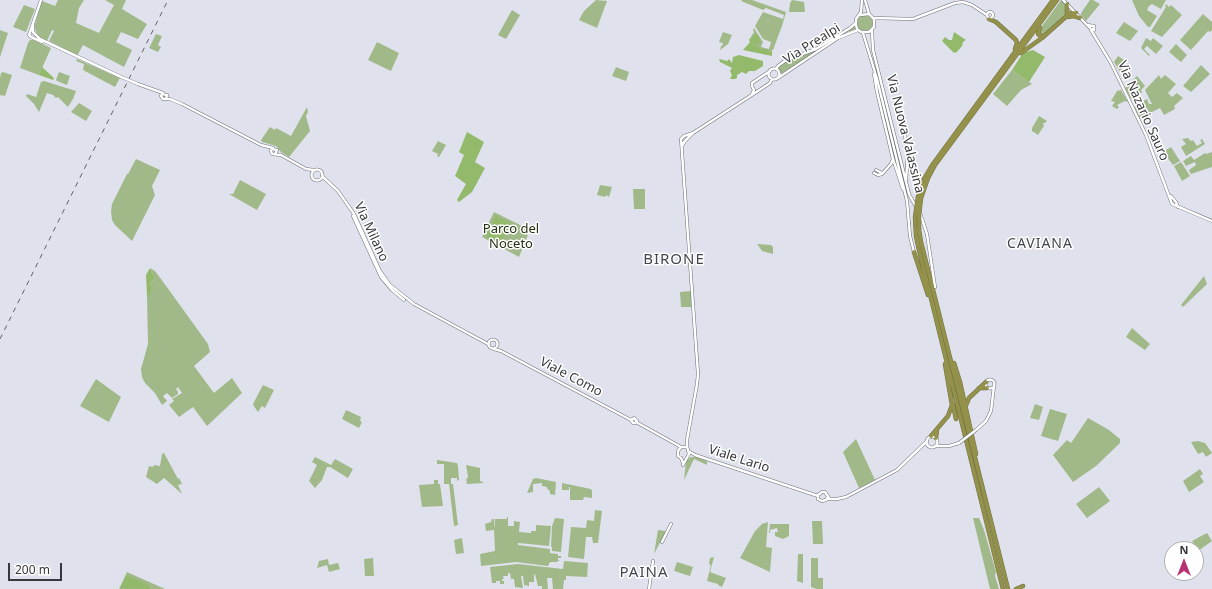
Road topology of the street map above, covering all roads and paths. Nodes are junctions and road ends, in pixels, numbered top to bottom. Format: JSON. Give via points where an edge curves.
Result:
{"nodes":[{"id":1,"x":41,"y":0,"type":"edge"},
{"id":2,"x":862,"y":0,"type":"edge"},
{"id":3,"x":866,"y":0,"type":"edge"},
{"id":4,"x":1053,"y":0,"type":"edge"},
{"id":5,"x":1057,"y":0,"type":"edge"},
{"id":6,"x":1063,"y":0,"type":"edge"},
{"id":7,"x":1067,"y":4,"type":"junction"},
{"id":8,"x":1051,"y":9,"type":"junction"},
{"id":9,"x":1073,"y":13,"type":"junction"},
{"id":10,"x":869,"y":14,"type":"junction"},
{"id":11,"x":860,"y":15,"type":"junction"},
{"id":12,"x":989,"y":16,"type":"joint"},
{"id":13,"x":1066,"y":17,"type":"junction"},
{"id":14,"x":873,"y":18,"type":"junction"},
{"id":15,"x":1080,"y":18,"type":"joint"},
{"id":16,"x":884,"y":19,"type":"junction"},
{"id":17,"x":33,"y":22,"type":"junction"},
{"id":18,"x":856,"y":23,"type":"junction"},
{"id":19,"x":1036,"y":23,"type":"junction"},
{"id":20,"x":875,"y":25,"type":"junction"},
{"id":21,"x":858,"y":30,"type":"junction"},
{"id":22,"x":872,"y":31,"type":"junction"},
{"id":23,"x":30,"y":33,"type":"junction"},
{"id":24,"x":863,"y":33,"type":"junction"},
{"id":25,"x":34,"y":34,"type":"junction"},
{"id":26,"x":1045,"y":36,"type":"junction"},
{"id":27,"x":1014,"y":37,"type":"junction"},
{"id":28,"x":32,"y":38,"type":"junction"},
{"id":29,"x":54,"y":47,"type":"junction"},
{"id":30,"x":873,"y":65,"type":"junction"},
{"id":31,"x":776,"y":69,"type":"junction"},
{"id":32,"x":1006,"y":70,"type":"junction"},
{"id":33,"x":770,"y":71,"type":"junction"},
{"id":34,"x":998,"y":76,"type":"junction"},
{"id":35,"x":778,"y":78,"type":"junction"},
{"id":36,"x":772,"y":79,"type":"junction"},
{"id":37,"x":162,"y":95,"type":"junction"},
{"id":38,"x":167,"y":95,"type":"junction"},
{"id":39,"x":752,"y":95,"type":"junction"},
{"id":40,"x":166,"y":99,"type":"junction"},
{"id":41,"x":234,"y":129,"type":"junction"},
{"id":42,"x":906,"y":130,"type":"dead end"},
{"id":43,"x":693,"y":133,"type":"junction"},
{"id":44,"x":901,"y":137,"type":"dead end"},
{"id":45,"x":687,"y":138,"type":"junction"},
{"id":46,"x":905,"y":138,"type":"junction"},
{"id":47,"x":681,"y":139,"type":"junction"},
{"id":48,"x":682,"y":147,"type":"junction"},
{"id":49,"x":272,"y":150,"type":"junction"},
{"id":50,"x":276,"y":152,"type":"junction"},
{"id":51,"x":893,"y":159,"type":"junction"},
{"id":52,"x":889,"y":167,"type":"junction"},
{"id":53,"x":896,"y":168,"type":"junction"},
{"id":54,"x":306,"y":169,"type":"junction"},
{"id":55,"x":314,"y":170,"type":"junction"},
{"id":56,"x":875,"y":172,"type":"dead end"},
{"id":57,"x":311,"y":176,"type":"junction"},
{"id":58,"x":322,"y":176,"type":"junction"},
{"id":59,"x":319,"y":180,"type":"junction"},
{"id":60,"x":330,"y":183,"type":"junction"},
{"id":61,"x":906,"y":184,"type":"junction"},
{"id":62,"x":906,"y":196,"type":"junction"},
{"id":63,"x":920,"y":198,"type":"junction"},
{"id":64,"x":1212,"y":221,"type":"edge"},
{"id":65,"x":914,"y":252,"type":"joint"},
{"id":66,"x":935,"y":287,"type":"joint"},
{"id":67,"x":935,"y":313,"type":"junction"},
{"id":68,"x":939,"y":316,"type":"junction"},
{"id":69,"x":491,"y":340,"type":"junction"},
{"id":70,"x":946,"y":340,"type":"junction"},
{"id":71,"x":482,"y":341,"type":"junction"},
{"id":72,"x":488,"y":344,"type":"junction"},
{"id":73,"x":497,"y":344,"type":"junction"},
{"id":74,"x":494,"y":348,"type":"junction"},
{"id":75,"x":943,"y":348,"type":"junction"},
{"id":76,"x":501,"y":350,"type":"junction"},
{"id":77,"x":986,"y":382,"type":"junction"},
{"id":78,"x":994,"y":386,"type":"junction"},
{"id":79,"x":978,"y":388,"type":"junction"},
{"id":80,"x":988,"y":388,"type":"junction"},
{"id":81,"x":962,"y":391,"type":"junction"},
{"id":82,"x":973,"y":394,"type":"junction"},
{"id":83,"x":993,"y":397,"type":"junction"},
{"id":84,"x":952,"y":402,"type":"junction"},
{"id":85,"x":966,"y":407,"type":"junction"},
{"id":86,"x":956,"y":419,"type":"dead end"},
{"id":87,"x":938,"y":428,"type":"junction"},
{"id":88,"x":931,"y":436,"type":"junction"},
{"id":89,"x":687,"y":440,"type":"junction"},
{"id":90,"x":937,"y":440,"type":"junction"},
{"id":91,"x":927,"y":441,"type":"junction"},
{"id":92,"x":673,"y":443,"type":"junction"},
{"id":93,"x":930,"y":446,"type":"junction"},
{"id":94,"x":934,"y":446,"type":"junction"},
{"id":95,"x":950,"y":446,"type":"junction"},
{"id":96,"x":682,"y":447,"type":"junction"},
{"id":97,"x":687,"y":448,"type":"junction"},
{"id":98,"x":921,"y":448,"type":"junction"},
{"id":99,"x":678,"y":451,"type":"junction"},
{"id":100,"x":690,"y":452,"type":"junction"},
{"id":101,"x":695,"y":455,"type":"junction"},
{"id":102,"x":687,"y":457,"type":"junction"},
{"id":103,"x":681,"y":458,"type":"junction"},
{"id":104,"x":978,"y":469,"type":"junction"},
{"id":105,"x":817,"y":495,"type":"junction"},
{"id":106,"x":828,"y":498,"type":"junction"},
{"id":107,"x":672,"y":524,"type":"dead end"},
{"id":108,"x":662,"y":542,"type":"dead end"},
{"id":109,"x":653,"y":561,"type":"dead end"},
{"id":110,"x":1023,"y":586,"type":"dead end"},
{"id":111,"x":649,"y":589,"type":"edge"},
{"id":112,"x":1003,"y":589,"type":"edge"},
{"id":113,"x":1008,"y":589,"type":"edge"},
{"id":114,"x":1016,"y":589,"type":"edge"}],
"edges":[{"from":1,"to":17,"type":"main road"},
{"from":2,"to":11,"type":"main road"},
{"from":3,"to":10,"type":"main road"},
{"from":4,"to":19,"type":"highway"},
{"from":5,"to":8,"type":"highway"},
{"from":6,"to":7,"type":"main road"},
{"from":7,"to":9,"type":"main road"},
{"from":7,"to":13,"type":"highway"},
{"from":8,"to":26,"type":"highway","via":[[1050,15],[1037,32],[1039,36]]},
{"from":8,"to":32,"type":"highway"},
{"from":9,"to":13,"type":"highway"},
{"from":9,"to":15,"type":"highway"},
{"from":10,"to":11,"type":"main road"},
{"from":10,"to":14,"type":"main road"},
{"from":11,"to":18,"type":"main road"},
{"from":12,"to":16,"type":"main road","via":[[972,5],[960,2],[913,19]]},
{"from":12,"to":27,"type":"highway"},
{"from":13,"to":26,"type":"highway"},
{"from":14,"to":16,"type":"main road"},
{"from":14,"to":20,"type":"main road"},
{"from":15,"to":64,"type":"main road","name":"Via Nazario Sauro","via":[[1091,28],[1114,69],[1146,135],[1173,202],[1179,208]]},
{"from":16,"to":20,"type":"main road"},
{"from":17,"to":23,"type":"main road"},
{"from":17,"to":25,"type":"main road"},
{"from":18,"to":21,"type":"main road"},
{"from":18,"to":31,"type":"main road","name":"Via Prealpi","via":[[816,49],[786,60]]},
{"from":19,"to":27,"type":"highway","via":[[1022,38]]},
{"from":19,"to":34,"type":"highway"},
{"from":20,"to":22,"type":"main road"},
{"from":21,"to":24,"type":"main road"},
{"from":21,"to":35,"type":"main road","name":"Via Prealpi","via":[[838,38]]},
{"from":22,"to":24,"type":"main road"},
{"from":22,"to":61,"type":"main road","name":"Via Nuova Valassina","via":[[875,58]]},
{"from":23,"to":25,"type":"main road"},
{"from":23,"to":28,"type":"main road","via":[[29,36]]},
{"from":24,"to":30,"type":"main road","name":"Via Nuova Valassina"},
{"from":25,"to":28,"type":"main road"},
{"from":25,"to":29,"type":"main road"},
{"from":26,"to":32,"type":"highway","via":[[1024,50]]},
{"from":27,"to":34,"type":"highway","via":[[1017,46]]},
{"from":28,"to":29,"type":"main road"},
{"from":29,"to":37,"type":"main road","bridge":true},
{"from":30,"to":51,"type":"main road","via":[[876,89]]},
{"from":30,"to":62,"type":"main road","name":"Via Nuova Valassina"},
{"from":31,"to":33,"type":"main road"},
{"from":31,"to":35,"type":"main road","via":[[779,72]]},
{"from":32,"to":63,"type":"highway","via":[[935,165]]},
{"from":33,"to":36,"type":"main road","via":[[769,76]]},
{"from":33,"to":39,"type":"main road","name":"Via Prealpi","via":[[752,83]]},
{"from":34,"to":63,"type":"highway","via":[[933,164],[924,179]]},
{"from":35,"to":36,"type":"main road"},
{"from":36,"to":39,"type":"main road"},
{"from":37,"to":38,"type":"main road"},
{"from":37,"to":40,"type":"main road","via":[[163,99]]},
{"from":38,"to":40,"type":"main road"},
{"from":38,"to":41,"type":"main road"},
{"from":39,"to":43,"type":"main road"},
{"from":40,"to":41,"type":"main road","via":[[185,105]]},
{"from":41,"to":49,"type":"main road"},
{"from":42,"to":46,"type":"main road"},
{"from":43,"to":45,"type":"main road"},
{"from":43,"to":47,"type":"main road"},
{"from":44,"to":46,"type":"main road"},
{"from":45,"to":47,"type":"main road"},
{"from":45,"to":48,"type":"main road"},
{"from":46,"to":61,"type":"main road","via":[[908,153]]},
{"from":47,"to":48,"type":"main road"},
{"from":48,"to":89,"type":"main road","via":[[698,374]]},
{"from":49,"to":50,"type":"main road"},
{"from":49,"to":50,"type":"main road","via":[[272,154]]},
{"from":50,"to":54,"type":"main road"},
{"from":51,"to":52,"type":"main road"},
{"from":51,"to":53,"type":"main road"},
{"from":52,"to":53,"type":"main road"},
{"from":52,"to":56,"type":"main road","via":[[878,175]]},
{"from":53,"to":62,"type":"main road"},
{"from":54,"to":55,"type":"main road"},
{"from":54,"to":57,"type":"main road"},
{"from":55,"to":57,"type":"main road"},
{"from":55,"to":58,"type":"main road","via":[[320,171]]},
{"from":57,"to":59,"type":"main road","via":[[314,180]]},
{"from":58,"to":59,"type":"main road"},
{"from":58,"to":60,"type":"main road","name":"Via Milano"},
{"from":59,"to":60,"type":"main road"},
{"from":60,"to":71,"type":"main road","name":"Via Milano","via":[[345,202],[383,280],[400,297]]},
{"from":61,"to":66,"type":"main road","name":"Via Nuova Valassina","via":[[910,199],[919,211],[925,226]]},
{"from":62,"to":65,"type":"main road","name":"Via Nuova Valassina"},
{"from":63,"to":67,"type":"highway","bridge":true,"via":[[915,217],[917,240]]},
{"from":63,"to":68,"type":"highway","bridge":true,"via":[[919,230]]},
{"from":65,"to":67,"type":"highway"},
{"from":66,"to":68,"type":"highway"},
{"from":67,"to":75,"type":"highway"},
{"from":68,"to":70,"type":"highway"},
{"from":69,"to":71,"type":"main road"},
{"from":69,"to":72,"type":"main road"},
{"from":69,"to":73,"type":"main road","via":[[495,340]]},
{"from":70,"to":81,"type":"highway"},
{"from":70,"to":104,"type":"highway"},
{"from":71,"to":72,"type":"main road","name":"Via Milano"},
{"from":72,"to":74,"type":"main road"},
{"from":73,"to":74,"type":"main road"},
{"from":73,"to":76,"type":"main road"},
{"from":74,"to":76,"type":"main road","name":"Viale Como"},
{"from":75,"to":84,"type":"highway"},
{"from":75,"to":112,"type":"highway"},
{"from":76,"to":92,"type":"main road","name":"Viale Como"},
{"from":77,"to":78,"type":"main road","via":[[992,380]]},
{"from":77,"to":79,"type":"highway"},
{"from":77,"to":80,"type":"main road","via":[[985,386]]},
{"from":78,"to":80,"type":"main road"},
{"from":78,"to":83,"type":"main road"},
{"from":79,"to":80,"type":"highway"},
{"from":79,"to":82,"type":"highway"},
{"from":80,"to":83,"type":"main road"},
{"from":81,"to":82,"type":"highway","via":[[967,395]]},
{"from":81,"to":85,"type":"highway"},
{"from":82,"to":85,"type":"highway"},
{"from":83,"to":95,"type":"main road","bridge":true,"via":[[990,415],[982,425],[959,443]]},
{"from":84,"to":86,"type":"highway"},
{"from":84,"to":87,"type":"highway","via":[[951,410]]},
{"from":85,"to":104,"type":"highway"},
{"from":87,"to":88,"type":"highway"},
{"from":87,"to":90,"type":"highway"},
{"from":88,"to":90,"type":"main road"},
{"from":88,"to":91,"type":"main road"},
{"from":89,"to":96,"type":"main road"},
{"from":89,"to":97,"type":"main road"},
{"from":90,"to":94,"type":"main road"},
{"from":90,"to":95,"type":"main road","via":[[943,446]]},
{"from":91,"to":93,"type":"main road"},
{"from":91,"to":98,"type":"main road"},
{"from":92,"to":96,"type":"main road"},
{"from":92,"to":99,"type":"main road"},
{"from":93,"to":94,"type":"main road"},
{"from":93,"to":98,"type":"main road"},
{"from":94,"to":95,"type":"main road"},
{"from":96,"to":97,"type":"main road"},
{"from":96,"to":99,"type":"main road"},
{"from":97,"to":100,"type":"main road"},
{"from":98,"to":106,"type":"main road","via":[[897,470],[846,497]]},
{"from":99,"to":103,"type":"main road"},
{"from":100,"to":101,"type":"main road","name":"Viale Lario"},
{"from":100,"to":102,"type":"main road"},
{"from":101,"to":102,"type":"main road","name":"Viale Lario"},
{"from":101,"to":105,"type":"main road","name":"Viale Lario"},
{"from":102,"to":103,"type":"main road"},
{"from":102,"to":103,"type":"main road","via":[[683,465]]},
{"from":104,"to":113,"type":"highway"},
{"from":105,"to":106,"type":"main road","via":[[822,501]]},
{"from":105,"to":106,"type":"main road","via":[[825,492]]},
{"from":107,"to":108,"type":"main road"},
{"from":109,"to":111,"type":"main road"},
{"from":110,"to":114,"type":"highway"}]}
